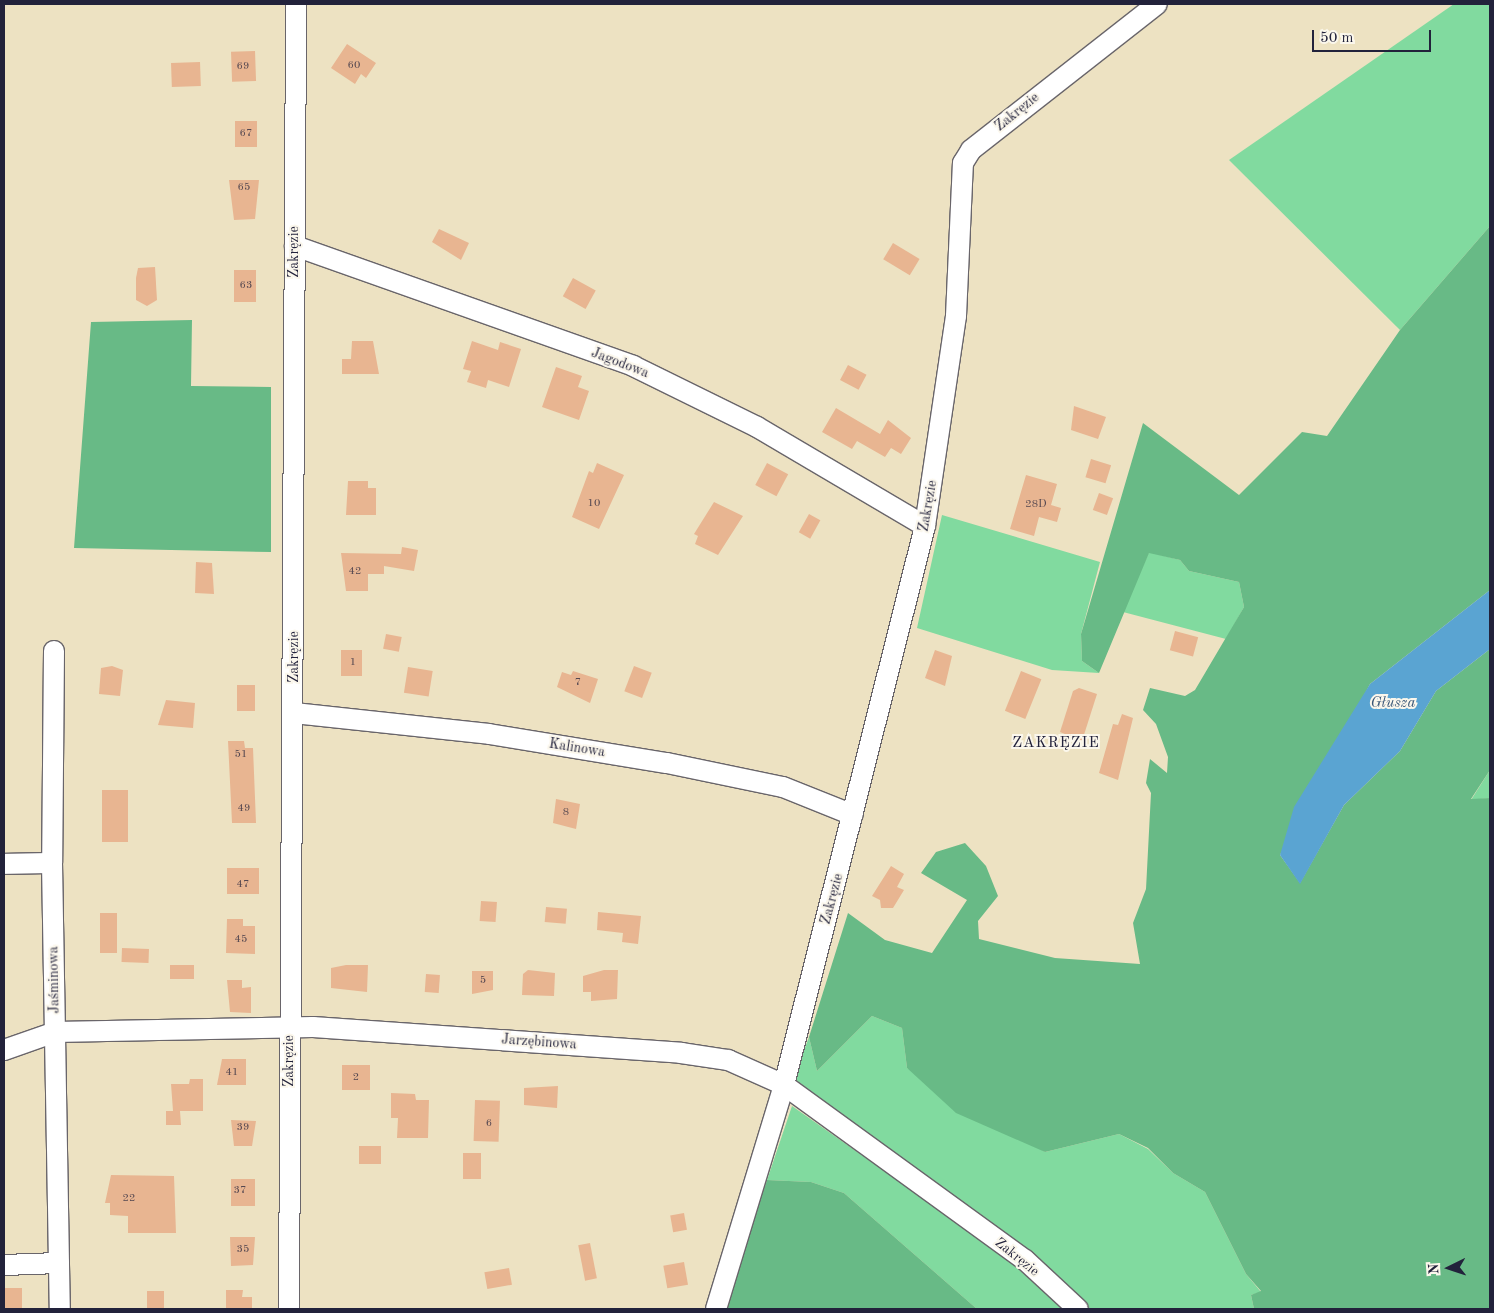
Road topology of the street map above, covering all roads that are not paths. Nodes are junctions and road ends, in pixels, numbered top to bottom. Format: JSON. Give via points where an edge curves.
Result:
{"nodes":[{"id":1,"x":296,"y":4,"type":"edge"},
{"id":2,"x":1157,"y":4,"type":"edge"},
{"id":3,"x":295,"y":246,"type":"junction"},
{"id":4,"x":926,"y":526,"type":"junction"},
{"id":5,"x":54,"y":651,"type":"dead end"},
{"id":6,"x":294,"y":713,"type":"junction"},
{"id":7,"x":853,"y":816,"type":"junction"},
{"id":8,"x":52,"y":863,"type":"junction"},
{"id":9,"x":4,"y":864,"type":"edge"},
{"id":10,"x":289,"y":1028,"type":"junction"},
{"id":11,"x":55,"y":1032,"type":"junction"},
{"id":12,"x":4,"y":1050,"type":"edge"},
{"id":13,"x":784,"y":1085,"type":"junction"},
{"id":14,"x":59,"y":1263,"type":"junction"},
{"id":15,"x":4,"y":1264,"type":"edge"},
{"id":16,"x":60,"y":1309,"type":"edge"},
{"id":17,"x":289,"y":1309,"type":"edge"},
{"id":18,"x":716,"y":1309,"type":"edge"},
{"id":19,"x":1078,"y":1309,"type":"edge"}],
"edges":[{"from":1,"to":3,"type":"street","name":"Zakręzie"},
{"from":2,"to":4,"type":"street","name":"Zakręzie","via":[[985,138],[963,163],[956,316]]},
{"from":3,"to":4,"type":"street","name":"Jagodowa","via":[[633,366],[757,427]]},
{"from":3,"to":6,"type":"street","name":"Zakręzie"},
{"from":4,"to":7,"type":"street","name":"Zakręzie"},
{"from":5,"to":8,"type":"street","name":"Jaśminowa"},
{"from":6,"to":7,"type":"street","name":"Kalinowa","via":[[489,734],[667,763],[783,787]]},
{"from":6,"to":10,"type":"street","name":"Zakręzie"},
{"from":7,"to":13,"type":"street","name":"Zakręzie"},
{"from":8,"to":9,"type":"street"},
{"from":8,"to":11,"type":"street","name":"Jaśminowa"},
{"from":10,"to":11,"type":"street","name":"Jarzębinowa"},
{"from":10,"to":13,"type":"street","name":"Jarzębinowa","via":[[681,1052],[728,1060]]},
{"from":10,"to":17,"type":"street","name":"Zakręzie"},
{"from":11,"to":12,"type":"street","name":"Jarzębinowa"},
{"from":11,"to":14,"type":"street","name":"Jaśminowa"},
{"from":13,"to":18,"type":"street","name":"Zakręzie"},
{"from":13,"to":19,"type":"street","name":"Zakręzie","via":[[1025,1260]]},
{"from":14,"to":15,"type":"street"},
{"from":14,"to":16,"type":"street","name":"Jaśminowa"}]}
